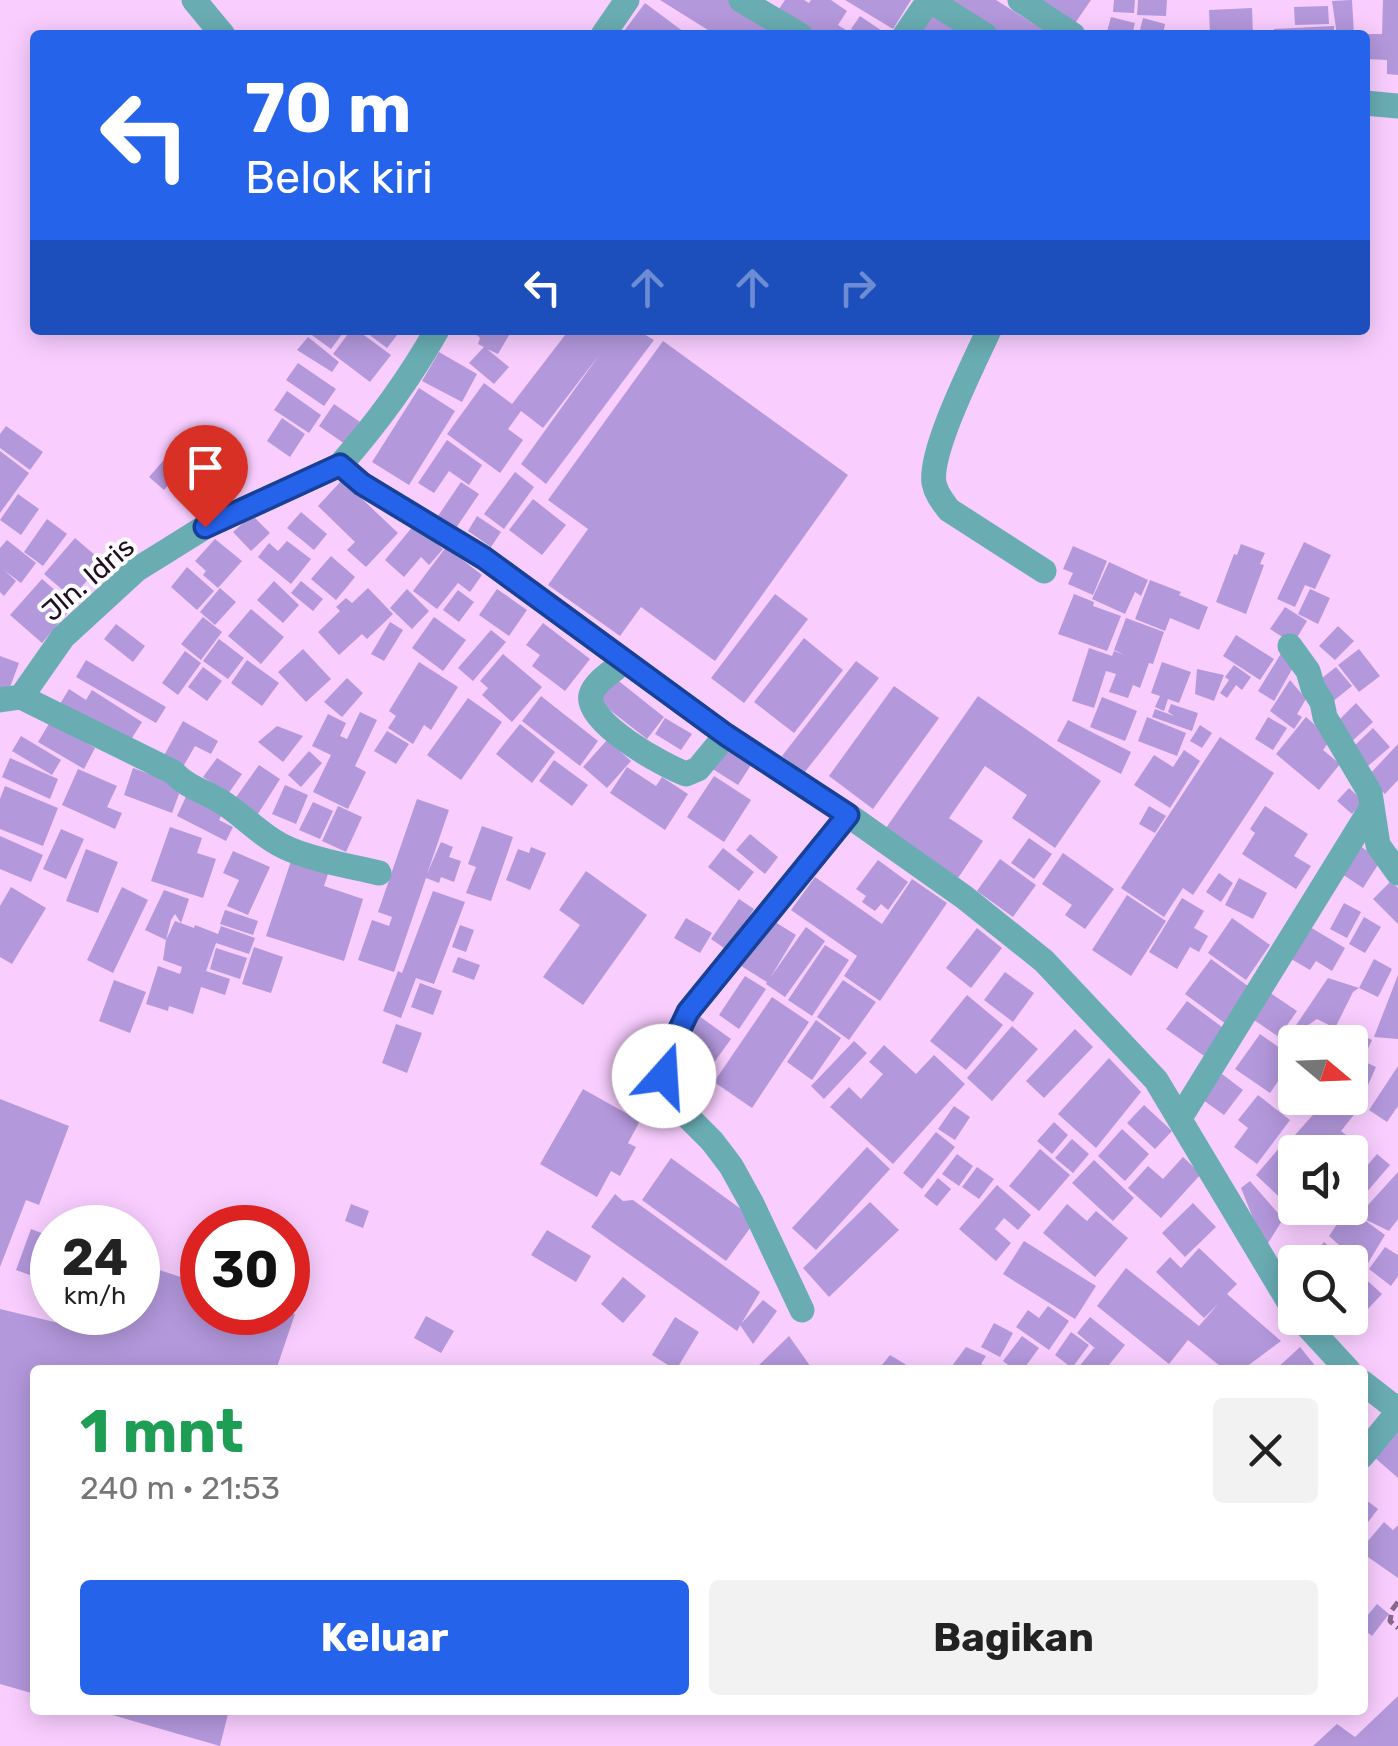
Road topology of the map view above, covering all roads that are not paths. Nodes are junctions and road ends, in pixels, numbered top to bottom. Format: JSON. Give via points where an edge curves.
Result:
{"nodes":[{"id":1,"x":194,"y":0,"type":"edge"},
{"id":2,"x":627,"y":0,"type":"edge"},
{"id":3,"x":742,"y":0,"type":"edge"},
{"id":4,"x":929,"y":0,"type":"edge"},
{"id":5,"x":1020,"y":0,"type":"edge"},
{"id":6,"x":219,"y":30,"type":"edge"},
{"id":7,"x":606,"y":30,"type":"edge"},
{"id":8,"x":792,"y":30,"type":"edge"},
{"id":9,"x":908,"y":30,"type":"edge"},
{"id":10,"x":977,"y":30,"type":"edge"},
{"id":11,"x":1065,"y":30,"type":"edge"},
{"id":12,"x":1370,"y":103,"type":"edge"},
{"id":13,"x":1398,"y":106,"type":"edge"},
{"id":14,"x":434,"y":335,"type":"edge"},
{"id":15,"x":987,"y":335,"type":"edge"},
{"id":16,"x":340,"y":465,"type":"junction"},
{"id":17,"x":1044,"y":571,"type":"dead end"},
{"id":18,"x":1290,"y":646,"type":"dead end"},
{"id":19,"x":625,"y":661,"type":"junction"},
{"id":20,"x":11,"y":698,"type":"edge"},
{"id":21,"x":726,"y":735,"type":"junction"},
{"id":22,"x":1372,"y":808,"type":"junction"},
{"id":23,"x":848,"y":815,"type":"junction"},
{"id":24,"x":379,"y":873,"type":"dead end"},
{"id":25,"x":1398,"y":873,"type":"edge"},
{"id":26,"x":1180,"y":1118,"type":"junction"},
{"id":27,"x":1278,"y":1283,"type":"edge"},
{"id":28,"x":802,"y":1310,"type":"dead end"},
{"id":29,"x":1316,"y":1335,"type":"edge"},
{"id":30,"x":1343,"y":1365,"type":"edge"},
{"id":31,"x":1368,"y":1387,"type":"edge"},
{"id":32,"x":1398,"y":1411,"type":"edge"},
{"id":33,"x":1368,"y":1448,"type":"edge"}],
"edges":[{"from":1,"to":6,"type":"street"},
{"from":2,"to":7,"type":"street"},
{"from":3,"to":8,"type":"street"},
{"from":4,"to":9,"type":"street"},
{"from":4,"to":10,"type":"street"},
{"from":5,"to":11,"type":"street"},
{"from":12,"to":13,"type":"street"},
{"from":14,"to":16,"type":"street","via":[[380,419]]},
{"from":15,"to":17,"type":"street","via":[[938,448],[934,485],[949,510]]},
{"from":16,"to":19,"type":"street"},
{"from":16,"to":20,"type":"street","name":"Jln. Idris","via":[[205,527],[136,570],[63,637]]},
{"from":18,"to":22,"type":"street","via":[[1364,779]]},
{"from":19,"to":21,"type":"street"},
{"from":19,"to":21,"type":"street","via":[[590,700],[618,735],[686,774]]},
{"from":20,"to":24,"type":"street","via":[[173,772],[287,849]]},
{"from":21,"to":23,"type":"street"},
{"from":22,"to":25,"type":"street","via":[[1378,845]]},
{"from":22,"to":26,"type":"street"},
{"from":23,"to":26,"type":"street","via":[[1044,961],[1156,1080]]},
{"from":23,"to":28,"type":"street","via":[[688,1012],[664,1076],[688,1117],[731,1166]]},
{"from":26,"to":27,"type":"street"},
{"from":29,"to":30,"type":"street"},
{"from":31,"to":32,"type":"street"},
{"from":32,"to":33,"type":"street"}]}
